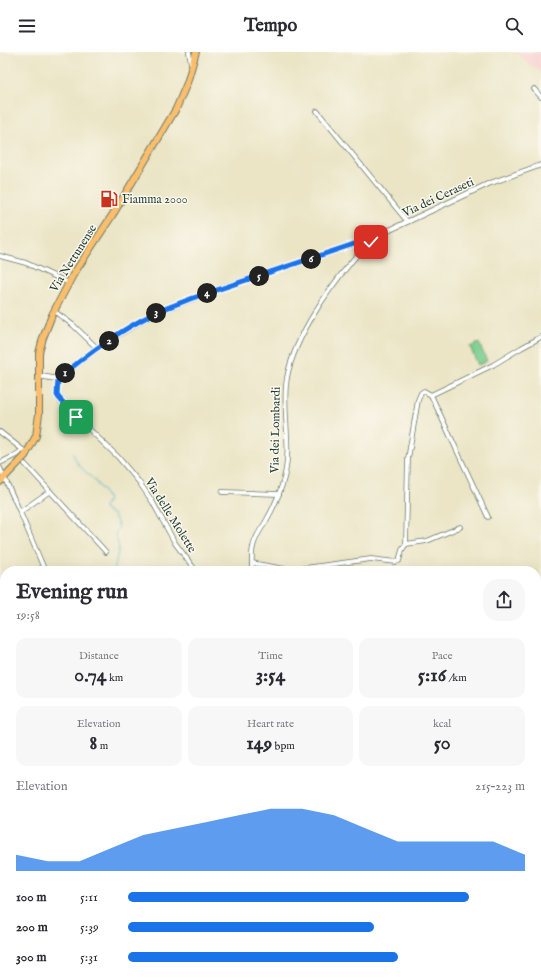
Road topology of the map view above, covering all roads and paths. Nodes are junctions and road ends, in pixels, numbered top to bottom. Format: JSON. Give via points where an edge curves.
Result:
{"nodes":[{"id":1,"x":189,"y":52,"type":"edge"},
{"id":2,"x":196,"y":52,"type":"edge"},
{"id":3,"x":192,"y":68,"type":"junction"},
{"id":4,"x":534,"y":89,"type":"dead end"},
{"id":5,"x":541,"y":97,"type":"edge"},
{"id":6,"x":317,"y":111,"type":"dead end"},
{"id":7,"x":541,"y":165,"type":"edge"},
{"id":8,"x":407,"y":221,"type":"junction"},
{"id":9,"x":375,"y":237,"type":"junction"},
{"id":10,"x":0,"y":256,"type":"edge"},
{"id":11,"x":69,"y":282,"type":"junction"},
{"id":12,"x":54,"y":311,"type":"junction"},
{"id":13,"x":541,"y":337,"type":"edge"},
{"id":14,"x":97,"y":348,"type":"junction"},
{"id":15,"x":39,"y":376,"type":"junction"},
{"id":16,"x":58,"y":379,"type":"junction"},
{"id":17,"x":431,"y":395,"type":"junction"},
{"id":18,"x":0,"y":432,"type":"edge"},
{"id":19,"x":25,"y":451,"type":"junction"},
{"id":20,"x":0,"y":463,"type":"edge"},
{"id":21,"x":25,"y":464,"type":"dead end"},
{"id":22,"x":0,"y":468,"type":"edge"},
{"id":23,"x":2,"y":480,"type":"edge"},
{"id":24,"x":50,"y":491,"type":"junction"},
{"id":25,"x":222,"y":492,"type":"dead end"},
{"id":26,"x":279,"y":494,"type":"junction"},
{"id":27,"x":20,"y":512,"type":"junction"},
{"id":28,"x":488,"y":518,"type":"dead end"},
{"id":29,"x":460,"y":528,"type":"dead end"},
{"id":30,"x":406,"y":544,"type":"junction"},
{"id":31,"x":106,"y":552,"type":"dead end"},
{"id":32,"x":252,"y":563,"type":"joint"},
{"id":33,"x":43,"y":566,"type":"edge"},
{"id":34,"x":192,"y":566,"type":"edge"},
{"id":35,"x":268,"y":566,"type":"edge"},
{"id":36,"x":319,"y":566,"type":"edge"}],
"edges":[{"from":1,"to":3,"type":"street"},
{"from":2,"to":3,"type":"main road","name":"Via Nettunense"},
{"from":3,"to":11,"type":"main road","name":"Via Nettunense","via":[[184,92],[172,115],[116,212]]},
{"from":4,"to":5,"type":"street"},
{"from":6,"to":8,"type":"street"},
{"from":7,"to":8,"type":"street","name":"Via dei Ceraseti","via":[[492,183]]},
{"from":8,"to":9,"type":"street","name":"Via dei Ceraseti"},
{"from":9,"to":14,"type":"street","name":"Via dei Ceraseti","via":[[164,309]]},
{"from":9,"to":26,"type":"street","name":"Via dei Lombardi","via":[[332,288],[305,330],[293,357],[286,390],[286,471]]},
{"from":10,"to":11,"type":"street","via":[[23,262]]},
{"from":11,"to":12,"type":"main road","name":"Via Nettunense"},
{"from":12,"to":14,"type":"street"},
{"from":12,"to":15,"type":"main road","name":"Via Nettunense","via":[[40,347]]},
{"from":13,"to":17,"type":"street","via":[[493,365]]},
{"from":14,"to":16,"type":"street","name":"Via dei Ceraseti"},
{"from":15,"to":16,"type":"street"},
{"from":15,"to":19,"type":"main road","name":"Via Nettunense","via":[[39,422],[34,440]]},
{"from":16,"to":34,"type":"street","name":"Via delle Molette","via":[[57,395],[60,401],[118,457],[142,486],[173,539]]},
{"from":17,"to":28,"type":"street"},
{"from":17,"to":30,"type":"street","via":[[424,391],[420,394],[410,443]]},
{"from":18,"to":19,"type":"street"},
{"from":19,"to":20,"type":"street"},
{"from":19,"to":23,"type":"main road","name":"Via Nettunense","via":[[22,460]]},
{"from":21,"to":24,"type":"street"},
{"from":22,"to":23,"type":"street"},
{"from":23,"to":27,"type":"street"},
{"from":24,"to":27,"type":"street"},
{"from":24,"to":31,"type":"street"},
{"from":25,"to":26,"type":"street"},
{"from":26,"to":32,"type":"street","name":"Via dei Lombardi","via":[[255,540]]},
{"from":27,"to":33,"type":"street"},
{"from":29,"to":30,"type":"street","via":[[427,541]]},
{"from":30,"to":36,"type":"street","via":[[397,562],[371,559]]},
{"from":32,"to":35,"type":"street"}]}
